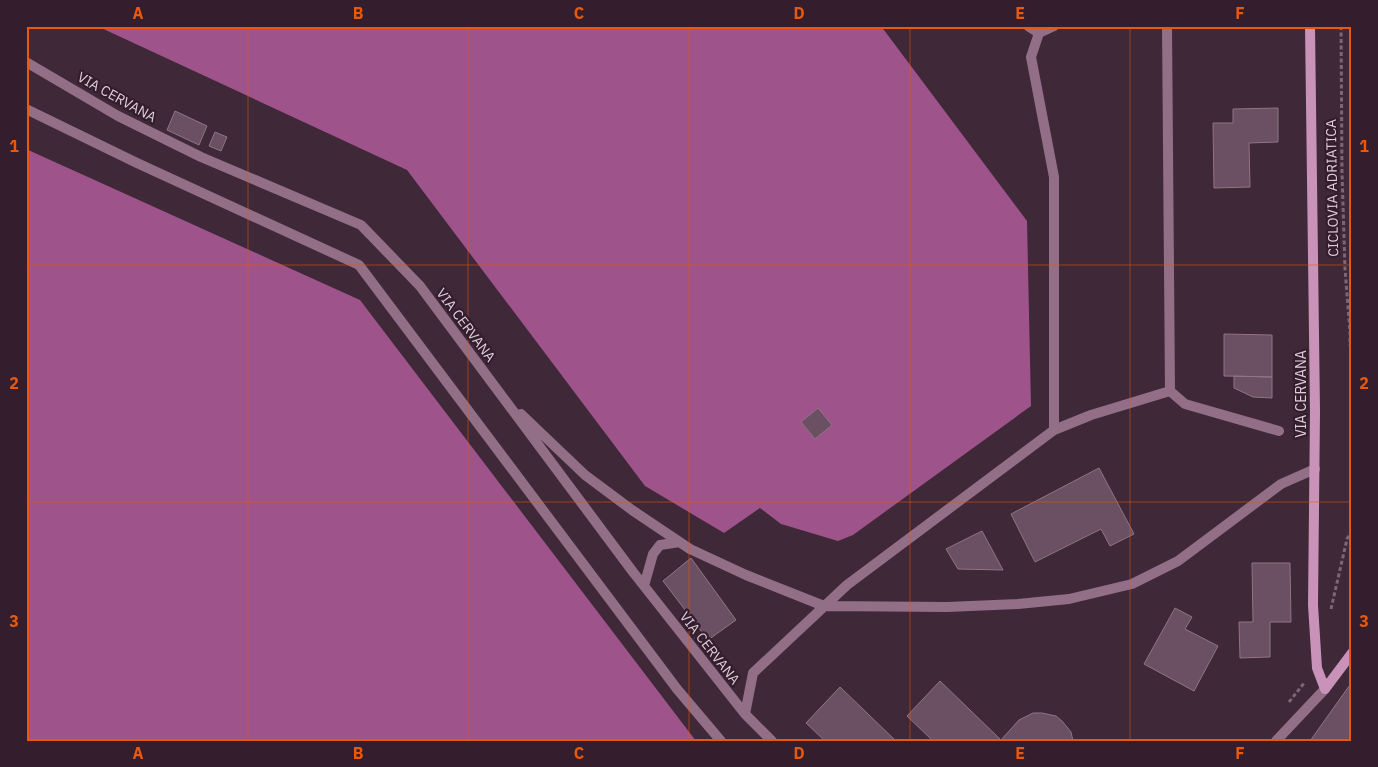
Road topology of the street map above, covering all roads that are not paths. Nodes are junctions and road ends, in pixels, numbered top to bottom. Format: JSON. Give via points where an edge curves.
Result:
{"nodes":[{"id":1,"x":1028,"y":26,"type":"edge"},
{"id":2,"x":1054,"y":26,"type":"edge"},
{"id":3,"x":1167,"y":26,"type":"edge"},
{"id":4,"x":1310,"y":26,"type":"edge"},
{"id":5,"x":1039,"y":33,"type":"junction"},
{"id":6,"x":26,"y":62,"type":"edge"},
{"id":7,"x":26,"y":110,"type":"edge"},
{"id":8,"x":1170,"y":391,"type":"junction"},
{"id":9,"x":501,"y":394,"type":"junction"},
{"id":10,"x":1054,"y":430,"type":"junction"},
{"id":11,"x":1279,"y":431,"type":"dead end"},
{"id":12,"x":1315,"y":469,"type":"junction"},
{"id":13,"x":680,"y":542,"type":"junction"},
{"id":14,"x":644,"y":586,"type":"junction"},
{"id":15,"x":824,"y":606,"type":"junction"},
{"id":16,"x":1352,"y":653,"type":"edge"},
{"id":17,"x":1325,"y":689,"type":"junction"},
{"id":18,"x":745,"y":714,"type":"junction"},
{"id":19,"x":721,"y":741,"type":"edge"},
{"id":20,"x":772,"y":741,"type":"edge"},
{"id":21,"x":1276,"y":741,"type":"edge"}],
"edges":[{"from":1,"to":5,"type":"lane"},
{"from":2,"to":5,"type":"lane"},
{"from":3,"to":8,"type":"lane"},
{"from":4,"to":12,"type":"street","name":"VIA CERVANA"},
{"from":5,"to":10,"type":"lane","via":[[1031,57],[1054,177]]},
{"from":6,"to":9,"type":"lane","name":"VIA CERVANA","via":[[118,116],[201,157],[362,225],[420,286]]},
{"from":7,"to":19,"type":"lane","via":[[359,265],[677,689]]},
{"from":8,"to":10,"type":"lane"},
{"from":8,"to":11,"type":"lane","via":[[1185,404]]},
{"from":9,"to":13,"type":"lane","via":[[585,475]]},
{"from":9,"to":14,"type":"lane","name":"VIA CERVANA"},
{"from":10,"to":15,"type":"lane","via":[[847,585]]},
{"from":12,"to":15,"type":"lane","via":[[1281,484],[1178,561],[1132,584],[1070,600],[1018,604]]},
{"from":12,"to":17,"type":"street","name":"VIA CERVANA","via":[[1312,605],[1317,668]]},
{"from":13,"to":14,"type":"lane","via":[[660,545],[656,549]]},
{"from":13,"to":15,"type":"lane","via":[[746,575]]},
{"from":14,"to":18,"type":"lane","name":"VIA CERVANA"},
{"from":15,"to":18,"type":"lane","via":[[752,673]]},
{"from":16,"to":17,"type":"street"},
{"from":17,"to":21,"type":"lane"},
{"from":18,"to":20,"type":"lane","name":"VIA CERVANA"}]}
